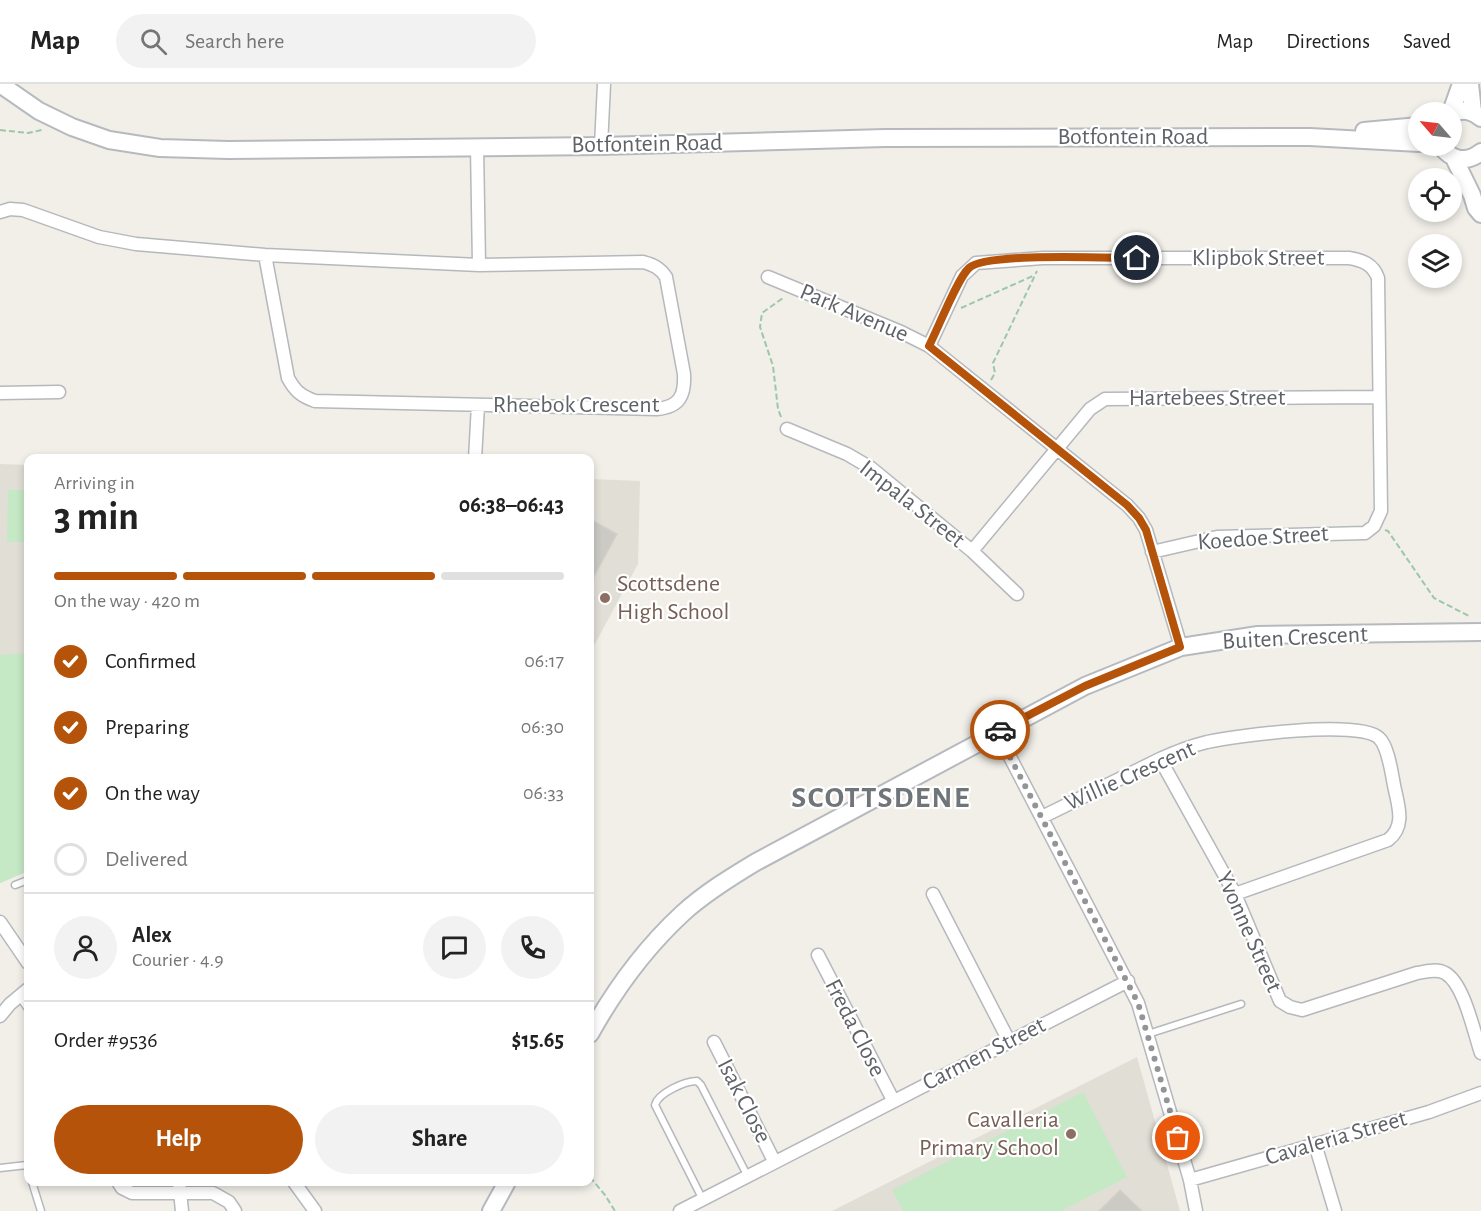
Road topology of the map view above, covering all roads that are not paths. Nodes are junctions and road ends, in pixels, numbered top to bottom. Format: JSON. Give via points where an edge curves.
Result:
{"nodes":[{"id":1,"x":0,"y":84,"type":"edge"},
{"id":2,"x":604,"y":84,"type":"edge"},
{"id":3,"x":1461,"y":84,"type":"edge"},
{"id":4,"x":1470,"y":84,"type":"edge"},
{"id":5,"x":1455,"y":102,"type":"edge"},
{"id":6,"x":1462,"y":111,"type":"edge"},
{"id":7,"x":1477,"y":115,"type":"edge"},
{"id":8,"x":1408,"y":127,"type":"edge"},
{"id":9,"x":1310,"y":137,"type":"junction"},
{"id":10,"x":1408,"y":143,"type":"edge"},
{"id":11,"x":477,"y":146,"type":"junction"},
{"id":12,"x":601,"y":146,"type":"junction"},
{"id":13,"x":1481,"y":152,"type":"edge"},
{"id":14,"x":1451,"y":156,"type":"edge"},
{"id":15,"x":1454,"y":158,"type":"junction"},
{"id":16,"x":0,"y":212,"type":"edge"},
{"id":17,"x":1481,"y":214,"type":"edge"},
{"id":18,"x":265,"y":255,"type":"junction"},
{"id":19,"x":479,"y":265,"type":"junction"},
{"id":20,"x":768,"y":277,"type":"dead end"},
{"id":21,"x":929,"y":346,"type":"junction"},
{"id":22,"x":59,"y":392,"type":"dead end"},
{"id":23,"x":0,"y":393,"type":"edge"},
{"id":24,"x":1379,"y":397,"type":"junction"},
{"id":25,"x":478,"y":405,"type":"junction"},
{"id":26,"x":787,"y":429,"type":"road end"},
{"id":27,"x":1056,"y":449,"type":"junction"},
{"id":28,"x":475,"y":454,"type":"edge"},
{"id":29,"x":1374,"y":526,"type":"joint"},
{"id":30,"x":972,"y":551,"type":"junction"},
{"id":31,"x":1152,"y":552,"type":"junction"},
{"id":32,"x":1017,"y":594,"type":"dead end"},
{"id":33,"x":1481,"y":633,"type":"edge"},
{"id":34,"x":1180,"y":647,"type":"junction"},
{"id":35,"x":997,"y":732,"type":"junction"},
{"id":36,"x":1160,"y":759,"type":"junction"},
{"id":37,"x":1042,"y":817,"type":"junction"},
{"id":38,"x":24,"y":882,"type":"edge"},
{"id":39,"x":15,"y":885,"type":"dead end"},
{"id":40,"x":933,"y":894,"type":"dead end"},
{"id":41,"x":1235,"y":894,"type":"junction"},
{"id":42,"x":0,"y":922,"type":"edge"},
{"id":43,"x":818,"y":956,"type":"dead end"},
{"id":44,"x":24,"y":957,"type":"edge"},
{"id":45,"x":1128,"y":981,"type":"junction"},
{"id":46,"x":24,"y":993,"type":"edge"},
{"id":47,"x":1241,"y":1004,"type":"dead end"},
{"id":48,"x":0,"y":1016,"type":"edge"},
{"id":49,"x":594,"y":1027,"type":"edge"},
{"id":50,"x":1147,"y":1035,"type":"junction"},
{"id":51,"x":1009,"y":1041,"type":"junction"},
{"id":52,"x":714,"y":1042,"type":"dead end"},
{"id":53,"x":1481,"y":1053,"type":"edge"},
{"id":54,"x":1481,"y":1093,"type":"edge"},
{"id":55,"x":893,"y":1100,"type":"junction"},
{"id":56,"x":1315,"y":1144,"type":"junction"},
{"id":57,"x":774,"y":1161,"type":"junction"},
{"id":58,"x":24,"y":1165,"type":"edge"},
{"id":59,"x":0,"y":1168,"type":"edge"},
{"id":60,"x":747,"y":1175,"type":"junction"},
{"id":61,"x":1190,"y":1180,"type":"junction"},
{"id":62,"x":33,"y":1186,"type":"edge"},
{"id":63,"x":121,"y":1186,"type":"edge"},
{"id":64,"x":297,"y":1186,"type":"edge"},
{"id":65,"x":505,"y":1186,"type":"edge"},
{"id":66,"x":180,"y":1188,"type":"edge"},
{"id":67,"x":702,"y":1198,"type":"junction"},
{"id":68,"x":41,"y":1211,"type":"edge"},
{"id":69,"x":182,"y":1211,"type":"edge"},
{"id":70,"x":235,"y":1211,"type":"edge"},
{"id":71,"x":315,"y":1211,"type":"edge"},
{"id":72,"x":492,"y":1211,"type":"edge"},
{"id":73,"x":680,"y":1211,"type":"edge"},
{"id":74,"x":1196,"y":1211,"type":"edge"},
{"id":75,"x":1335,"y":1211,"type":"edge"}],
"edges":[{"from":1,"to":11,"type":"main road","name":"Botfontein Road","via":[[39,111],[72,127],[109,140],[160,148]]},
{"from":2,"to":12,"type":"street"},
{"from":3,"to":5,"type":"main road"},
{"from":4,"to":7,"type":"main road"},
{"from":6,"to":7,"type":"main road"},
{"from":8,"to":9,"type":"main road","name":"Botfontein Road"},
{"from":9,"to":10,"type":"main road","name":"Botfontein Road"},
{"from":9,"to":12,"type":"main road","name":"Botfontein Road","via":[[885,138]]},
{"from":11,"to":12,"type":"main road","name":"Botfontein Road"},
{"from":11,"to":19,"type":"street"},
{"from":13,"to":15,"type":"main road","via":[[1471,159]]},
{"from":14,"to":15,"type":"main road"},
{"from":15,"to":17,"type":"main road"},
{"from":16,"to":18,"type":"street","name":"Rheebok Crescent","via":[[23,210],[99,237],[136,244]]},
{"from":18,"to":19,"type":"street","name":"Rheebok Crescent"},
{"from":18,"to":25,"type":"street","name":"Rheebok Crescent","via":[[288,378],[303,396],[315,401]]},
{"from":19,"to":25,"type":"street","name":"Rheebok Crescent","via":[[654,265],[666,278],[684,387],[676,403],[657,409]]},
{"from":20,"to":21,"type":"street","name":"Park Avenue"},
{"from":21,"to":24,"type":"street","name":"Klipbok Street","via":[[962,276],[976,263],[1043,258],[1349,258],[1365,262],[1376,270],[1378,278]]},
{"from":21,"to":27,"type":"street","name":"Park Avenue"},
{"from":22,"to":23,"type":"street"},
{"from":24,"to":27,"type":"street","name":"Hartebees Street","via":[[1105,399],[1090,409]]},
{"from":24,"to":29,"type":"street","name":"Klipbok Street","via":[[1381,511]]},
{"from":25,"to":28,"type":"street"},
{"from":26,"to":30,"type":"street","name":"Impala Street","via":[[871,468]]},
{"from":27,"to":30,"type":"street","name":"Impala Street"},
{"from":27,"to":31,"type":"street","name":"Park Avenue","via":[[1127,505],[1146,530]]},
{"from":29,"to":31,"type":"street","name":"Koedoe Street","via":[[1365,533],[1217,537]]},
{"from":30,"to":32,"type":"street","name":"Impala Street"},
{"from":31,"to":34,"type":"street","name":"Park Avenue"},
{"from":33,"to":34,"type":"main road","name":"Buiten Crescent","via":[[1258,635]]},
{"from":34,"to":35,"type":"main road","name":"Buiten Crescent","via":[[1085,686]]},
{"from":35,"to":37,"type":"street"},
{"from":35,"to":49,"type":"main road","name":"Buiten Crescent","via":[[720,885],[684,912],[635,964]]},
{"from":36,"to":37,"type":"street","name":"Willie Crescent"},
{"from":36,"to":41,"type":"street","name":"Yvonne Street"},
{"from":36,"to":41,"type":"street","name":"Willie Crescent","via":[[1206,742],[1287,732],[1368,732],[1383,744],[1399,808],[1395,835]]},
{"from":37,"to":45,"type":"street"},
{"from":38,"to":39,"type":"lane"},
{"from":40,"to":51,"type":"street"},
{"from":41,"to":53,"type":"street","name":"Yvonne Street","via":[[1280,1001],[1302,1010],[1417,973],[1444,972],[1460,990]]},
{"from":42,"to":44,"type":"street"},
{"from":43,"to":55,"type":"street","name":"Freda Close"},
{"from":45,"to":50,"type":"street"},
{"from":45,"to":51,"type":"street","name":"Carmen Street"},
{"from":46,"to":48,"type":"street"},
{"from":47,"to":50,"type":"lane"},
{"from":50,"to":61,"type":"street"},
{"from":51,"to":55,"type":"street","name":"Carmen Street"},
{"from":52,"to":57,"type":"street","name":"Isak Close"},
{"from":54,"to":56,"type":"street","name":"Cavaleria Street"},
{"from":55,"to":57,"type":"street","name":"Carmen Street"},
{"from":56,"to":61,"type":"street","name":"Cavaleria Street"},
{"from":56,"to":75,"type":"street"},
{"from":57,"to":60,"type":"street","name":"Carmen Street"},
{"from":58,"to":59,"type":"lane"},
{"from":60,"to":67,"type":"street","name":"Carmen Street"},
{"from":60,"to":67,"type":"lane","via":[[701,1085],[690,1081],[659,1097],[655,1105]]},
{"from":61,"to":74,"type":"street"},
{"from":62,"to":68,"type":"lane"},
{"from":63,"to":66,"type":"street","via":[[132,1193]]},
{"from":64,"to":71,"type":"street"},
{"from":65,"to":72,"type":"main road"},
{"from":66,"to":69,"type":"street"},
{"from":66,"to":70,"type":"street","via":[[213,1193],[229,1202]]},
{"from":67,"to":73,"type":"street","name":"Carmen Street"}]}
